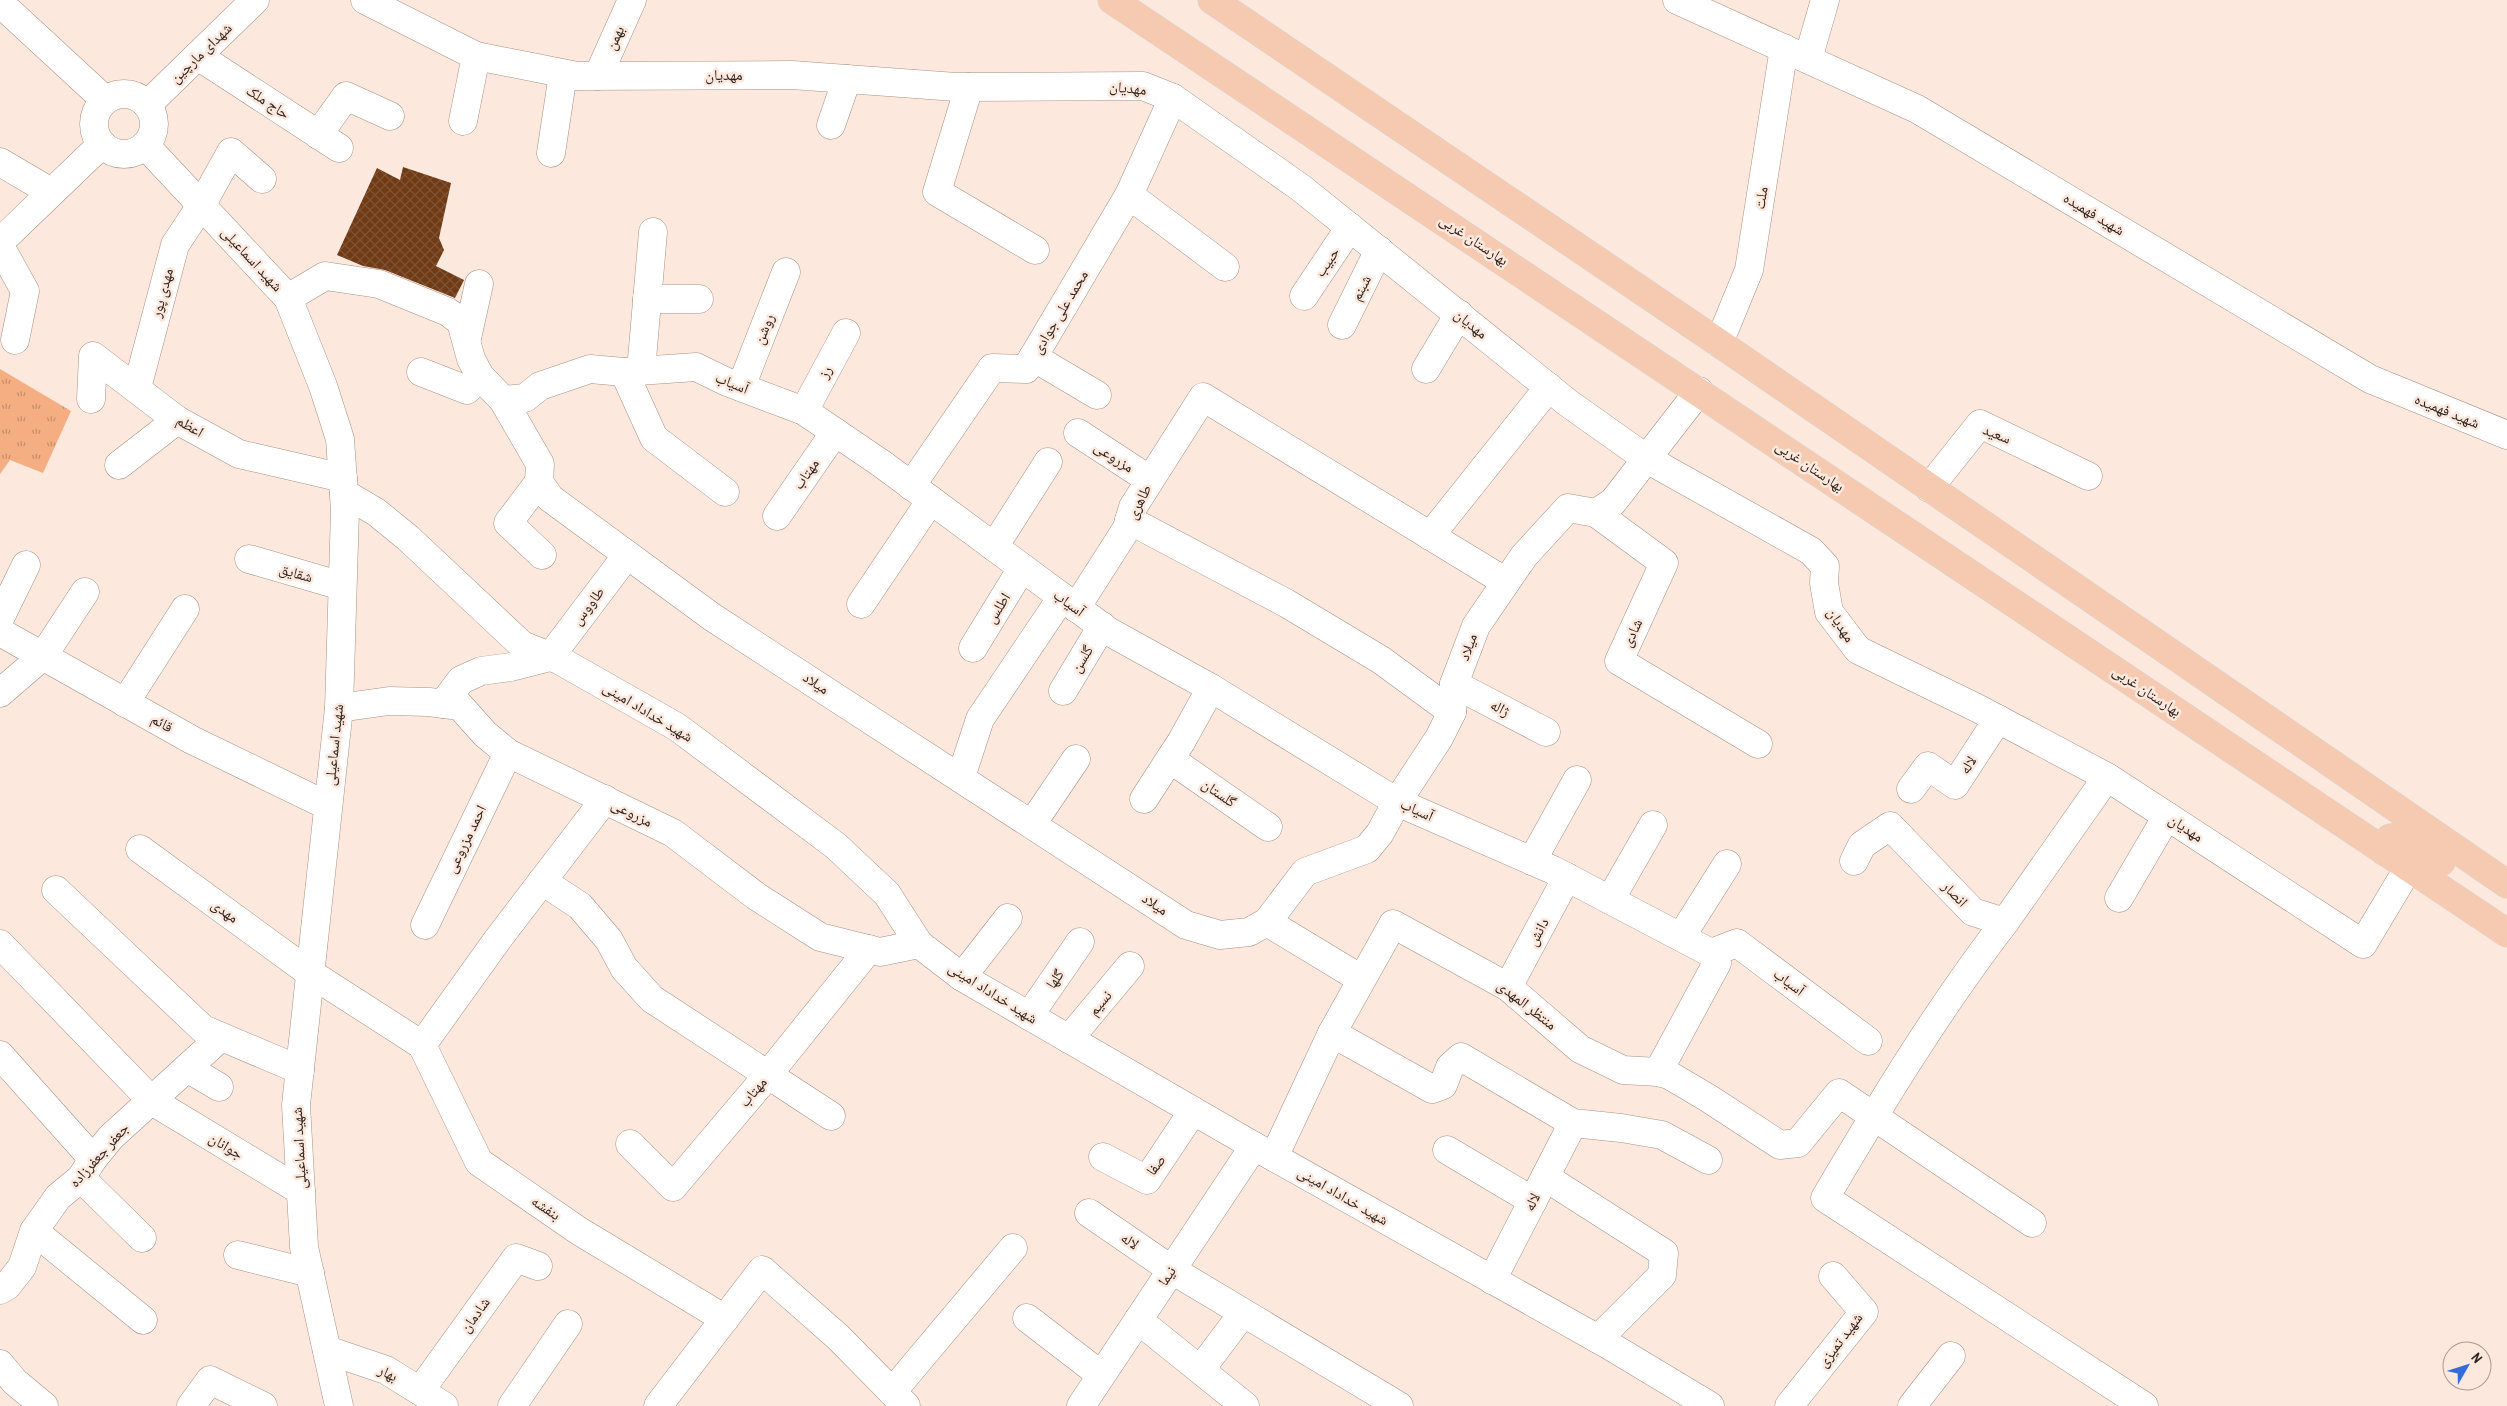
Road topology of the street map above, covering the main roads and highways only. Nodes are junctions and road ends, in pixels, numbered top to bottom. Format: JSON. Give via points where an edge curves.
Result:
{"nodes":[{"id":1,"x":1112,"y":0,"type":"edge"},
{"id":2,"x":1212,"y":0,"type":"edge"},
{"id":3,"x":2199,"y":726,"type":"junction"},
{"id":4,"x":2356,"y":781,"type":"junction"},
{"id":5,"x":2384,"y":851,"type":"junction"},
{"id":6,"x":2507,"y":884,"type":"edge"},
{"id":7,"x":2507,"y":901,"type":"edge"},
{"id":8,"x":2507,"y":933,"type":"edge"}],
"edges":[{"from":1,"to":3,"type":"main road","name":"بهارستان غربی"},
{"from":2,"to":4,"type":"main road","via":[[1718,342]]},
{"from":3,"to":4,"type":"main road","via":[[2252,746],[2337,799],[2347,795]]},
{"from":3,"to":5,"type":"main road","name":"بهارستان غربی"},
{"from":4,"to":6,"type":"main road"},
{"from":5,"to":7,"type":"main road","via":[[2390,838],[2402,836]]},
{"from":5,"to":8,"type":"main road","name":"بهارستان غربی"}]}
